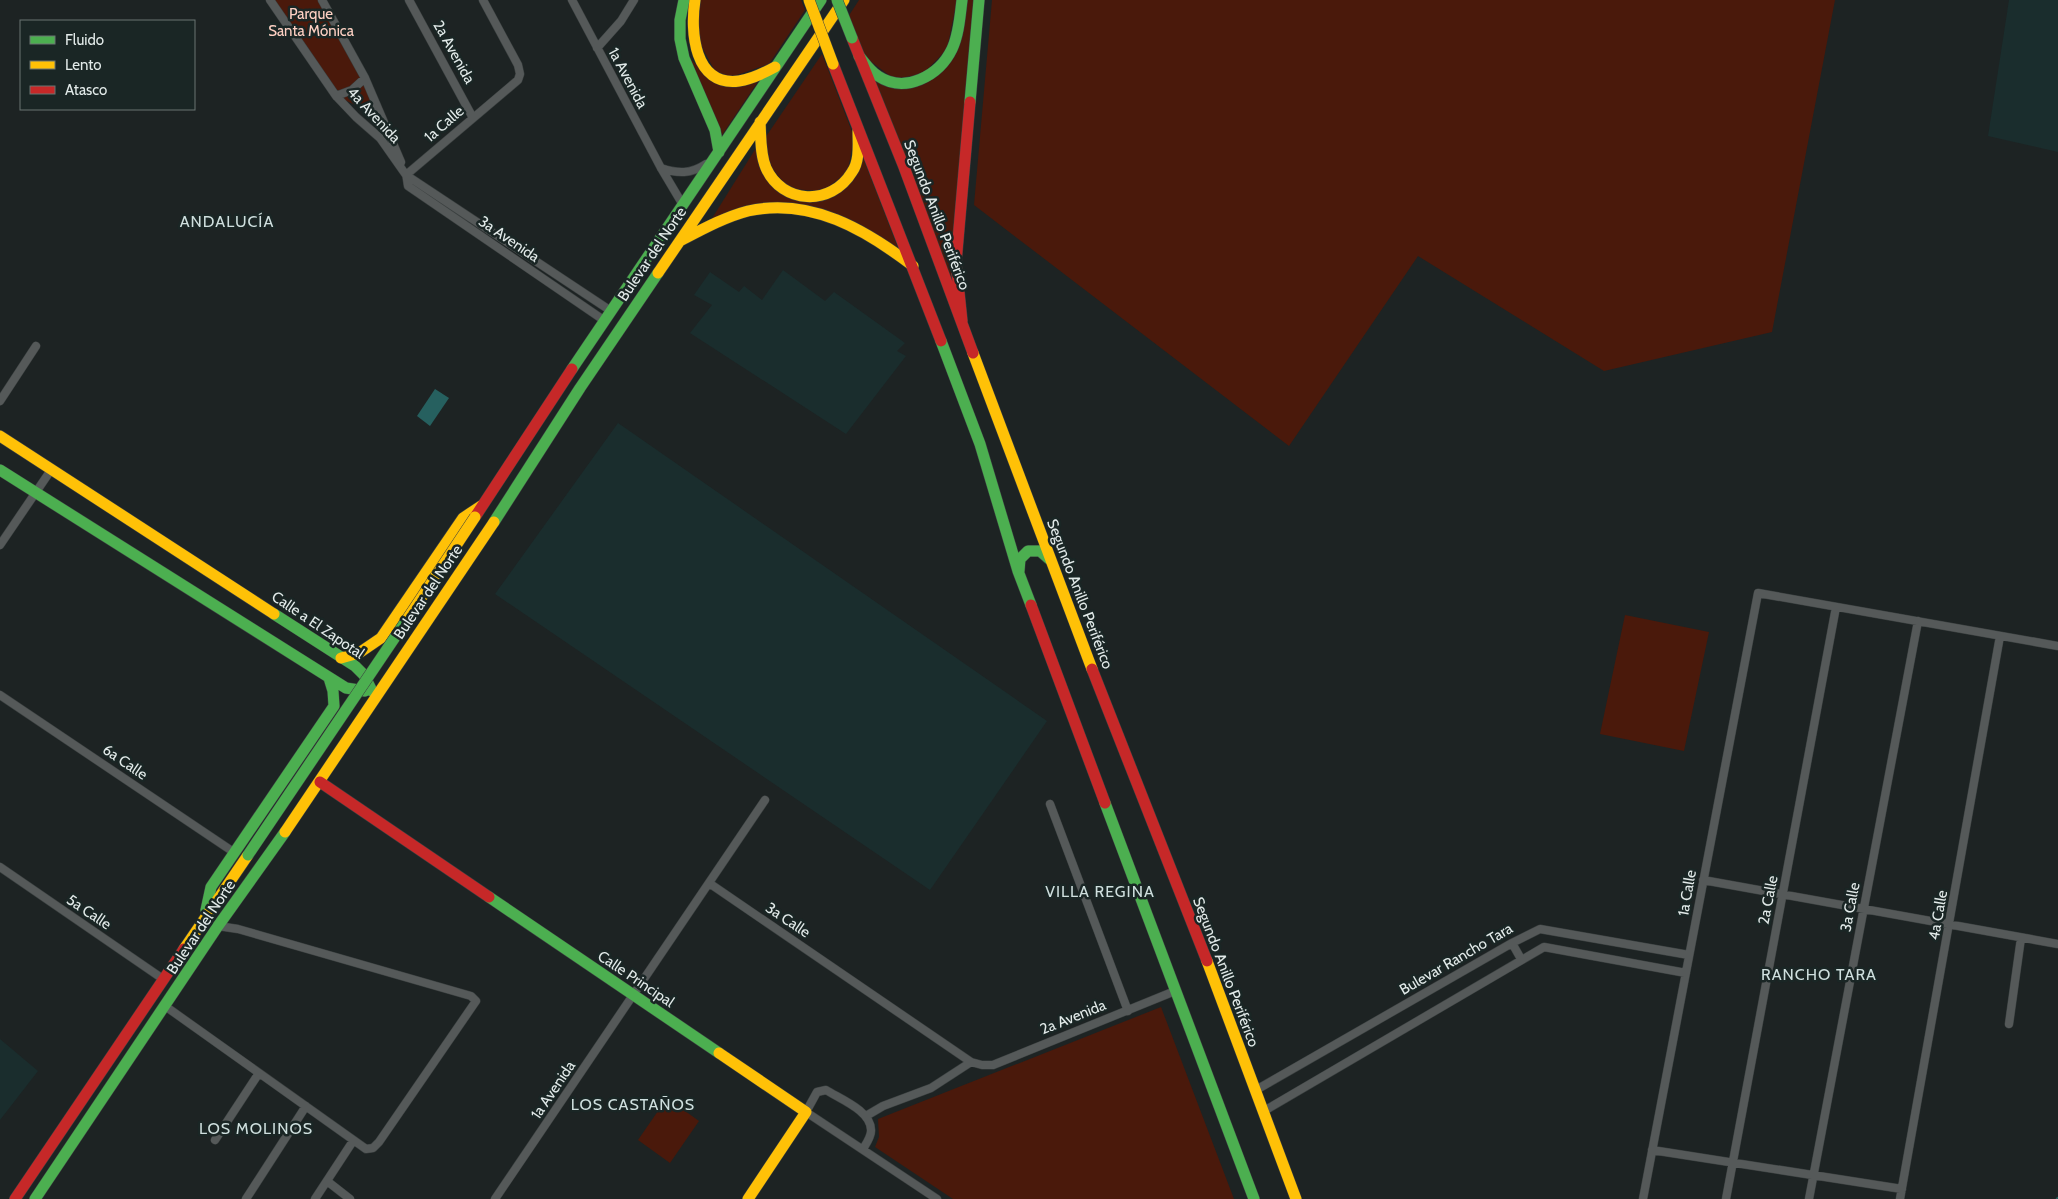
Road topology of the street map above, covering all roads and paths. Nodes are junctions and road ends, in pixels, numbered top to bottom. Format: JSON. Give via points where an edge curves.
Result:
{"nodes":[{"id":1,"x":270,"y":0,"type":"edge"},
{"id":2,"x":322,"y":0,"type":"edge"},
{"id":3,"x":408,"y":0,"type":"edge"},
{"id":4,"x":483,"y":0,"type":"edge"},
{"id":5,"x":572,"y":0,"type":"edge"},
{"id":6,"x":634,"y":0,"type":"edge"},
{"id":7,"x":684,"y":0,"type":"edge"},
{"id":8,"x":695,"y":0,"type":"edge"},
{"id":9,"x":809,"y":0,"type":"edge"},
{"id":10,"x":821,"y":0,"type":"edge"},
{"id":11,"x":837,"y":0,"type":"edge"},
{"id":12,"x":844,"y":0,"type":"edge"},
{"id":13,"x":962,"y":0,"type":"edge"},
{"id":14,"x":979,"y":0,"type":"edge"},
{"id":15,"x":597,"y":48,"type":"junction"},
{"id":16,"x":859,"y":56,"type":"junction"},
{"id":17,"x":777,"y":66,"type":"junction"},
{"id":18,"x":365,"y":78,"type":"junction"},
{"id":19,"x":336,"y":96,"type":"junction"},
{"id":20,"x":473,"y":118,"type":"junction"},
{"id":21,"x":760,"y":122,"type":"junction"},
{"id":22,"x":858,"y":131,"type":"junction"},
{"id":23,"x":716,"y":156,"type":"junction"},
{"id":24,"x":661,"y":168,"type":"junction"},
{"id":25,"x":406,"y":175,"type":"junction"},
{"id":26,"x":683,"y":205,"type":"junction"},
{"id":27,"x":679,"y":242,"type":"junction"},
{"id":28,"x":913,"y":266,"type":"junction"},
{"id":29,"x":611,"y":311,"type":"junction"},
{"id":30,"x":605,"y":321,"type":"junction"},
{"id":31,"x":962,"y":321,"type":"junction"},
{"id":32,"x":36,"y":346,"type":"dead end"},
{"id":33,"x":0,"y":401,"type":"edge"},
{"id":34,"x":0,"y":436,"type":"edge"},
{"id":35,"x":0,"y":470,"type":"edge"},
{"id":36,"x":51,"y":470,"type":"junction"},
{"id":37,"x":36,"y":493,"type":"junction"},
{"id":38,"x":484,"y":503,"type":"junction"},
{"id":39,"x":0,"y":545,"type":"edge"},
{"id":40,"x":477,"y":545,"type":"junction"},
{"id":41,"x":1049,"y":559,"type":"junction"},
{"id":42,"x":1018,"y":571,"type":"junction"},
{"id":43,"x":1836,"y":607,"type":"junction"},
{"id":44,"x":1918,"y":621,"type":"junction"},
{"id":45,"x":2000,"y":636,"type":"junction"},
{"id":46,"x":2058,"y":646,"type":"edge"},
{"id":47,"x":369,"y":648,"type":"junction"},
{"id":48,"x":342,"y":658,"type":"junction"},
{"id":49,"x":388,"y":669,"type":"junction"},
{"id":50,"x":329,"y":678,"type":"junction"},
{"id":51,"x":372,"y":691,"type":"junction"},
{"id":52,"x":0,"y":694,"type":"edge"},
{"id":53,"x":334,"y":706,"type":"junction"},
{"id":54,"x":359,"y":711,"type":"junction"},
{"id":55,"x":320,"y":782,"type":"junction"},
{"id":56,"x":765,"y":800,"type":"dead end"},
{"id":57,"x":1050,"y":804,"type":"dead end"},
{"id":58,"x":235,"y":853,"type":"junction"},
{"id":59,"x":0,"y":867,"type":"edge"},
{"id":60,"x":1703,"y":880,"type":"junction"},
{"id":61,"x":250,"y":881,"type":"junction"},
{"id":62,"x":709,"y":883,"type":"junction"},
{"id":63,"x":1783,"y":894,"type":"junction"},
{"id":64,"x":1864,"y":909,"type":"junction"},
{"id":65,"x":204,"y":918,"type":"junction"},
{"id":66,"x":1950,"y":925,"type":"junction"},
{"id":67,"x":218,"y":926,"type":"junction"},
{"id":68,"x":2021,"y":938,"type":"junction"},
{"id":69,"x":1512,"y":943,"type":"junction"},
{"id":70,"x":2058,"y":944,"type":"edge"},
{"id":71,"x":1689,"y":955,"type":"junction"},
{"id":72,"x":1521,"y":959,"type":"junction"},
{"id":73,"x":1686,"y":973,"type":"junction"},
{"id":74,"x":164,"y":979,"type":"junction"},
{"id":75,"x":1175,"y":991,"type":"junction"},
{"id":76,"x":633,"y":996,"type":"junction"},
{"id":77,"x":165,"y":1006,"type":"junction"},
{"id":78,"x":1128,"y":1011,"type":"junction"},
{"id":79,"x":2009,"y":1024,"type":"dead end"},
{"id":80,"x":971,"y":1062,"type":"junction"},
{"id":81,"x":982,"y":1065,"type":"joint"},
{"id":82,"x":259,"y":1073,"type":"junction"},
{"id":83,"x":1256,"y":1090,"type":"junction"},
{"id":84,"x":306,"y":1106,"type":"junction"},
{"id":85,"x":1264,"y":1111,"type":"junction"},
{"id":86,"x":806,"y":1112,"type":"junction"},
{"id":87,"x":866,"y":1116,"type":"junction"},
{"id":88,"x":215,"y":1140,"type":"dead end"},
{"id":89,"x":353,"y":1140,"type":"junction"},
{"id":90,"x":863,"y":1149,"type":"junction"},
{"id":91,"x":1652,"y":1150,"type":"junction"},
{"id":92,"x":1733,"y":1162,"type":"junction"},
{"id":93,"x":1814,"y":1175,"type":"junction"},
{"id":94,"x":327,"y":1181,"type":"junction"},
{"id":95,"x":1902,"y":1190,"type":"junction"},
{"id":96,"x":15,"y":1199,"type":"edge"},
{"id":97,"x":35,"y":1199,"type":"edge"},
{"id":98,"x":246,"y":1199,"type":"edge"},
{"id":99,"x":315,"y":1199,"type":"edge"},
{"id":100,"x":350,"y":1199,"type":"edge"},
{"id":101,"x":495,"y":1199,"type":"edge"},
{"id":102,"x":748,"y":1199,"type":"edge"},
{"id":103,"x":937,"y":1199,"type":"edge"},
{"id":104,"x":1254,"y":1199,"type":"edge"},
{"id":105,"x":1296,"y":1199,"type":"edge"},
{"id":106,"x":1643,"y":1199,"type":"edge"},
{"id":107,"x":1726,"y":1199,"type":"edge"},
{"id":108,"x":1809,"y":1199,"type":"edge"},
{"id":109,"x":1900,"y":1199,"type":"edge"}],
"edges":[{"from":1,"to":19,"type":"street","name":"4a Avenida"},
{"from":2,"to":18,"type":"street","name":"3a Avenida"},
{"from":3,"to":20,"type":"street","name":"2a Avenida"},
{"from":4,"to":20,"type":"street","name":"1a Calle","via":[[520,74],[518,80]]},
{"from":5,"to":15,"type":"street","name":"1a Avenida"},
{"from":6,"to":15,"type":"street","via":[[621,21]]},
{"from":7,"to":23,"type":"main road","via":[[680,20],[682,48],[715,130]]},
{"from":8,"to":17,"type":"main road","via":[[693,40],[701,60],[712,74],[729,81],[749,79]]},
{"from":9,"to":22,"type":"main road","bridge":true},
{"from":10,"to":17,"type":"main road","name":"Bulevar del Norte"},
{"from":11,"to":16,"type":"main road","name":"Segundo Anillo Periférico","bridge":true},
{"from":12,"to":21,"type":"main road","name":"Bulevar del Norte"},
{"from":13,"to":16,"type":"main road","via":[[959,29],[951,51],[940,67],[925,78],[909,84],[892,84],[876,75]]},
{"from":14,"to":31,"type":"main road","via":[[956,263]]},
{"from":15,"to":24,"type":"street","name":"1a Avenida"},
{"from":16,"to":31,"type":"main road","name":"Segundo Anillo Periférico"},
{"from":17,"to":23,"type":"main road","name":"Bulevar del Norte"},
{"from":18,"to":19,"type":"street","via":[[352,90]]},
{"from":18,"to":25,"type":"street","name":"3a Avenida"},
{"from":19,"to":25,"type":"street","name":"4a Avenida","via":[[380,138]]},
{"from":20,"to":25,"type":"street","name":"1a Calle"},
{"from":21,"to":22,"type":"main road","via":[[766,169],[789,193],[809,199],[826,196],[842,185],[852,172],[858,152]]},
{"from":21,"to":27,"type":"main road","name":"Bulevar del Norte"},
{"from":22,"to":28,"type":"main road"},
{"from":23,"to":24,"type":"street","via":[[688,173],[674,173]]},
{"from":23,"to":26,"type":"main road","name":"Bulevar del Norte"},
{"from":24,"to":26,"type":"street","name":"1a Avenida"},
{"from":25,"to":29,"type":"street","name":"3a Avenida"},
{"from":25,"to":30,"type":"street","name":"3a Avenida","via":[[408,186]]},
{"from":26,"to":29,"type":"main road","name":"Bulevar del Norte"},
{"from":27,"to":28,"type":"main road","via":[[719,221],[747,211],[815,211],[846,221],[875,236]]},
{"from":27,"to":40,"type":"main road","name":"Bulevar del Norte"},
{"from":28,"to":42,"type":"main road","via":[[980,444]]},
{"from":29,"to":30,"type":"main road","name":"Bulevar del Norte"},
{"from":30,"to":38,"type":"main road","name":"Bulevar del Norte"},
{"from":31,"to":41,"type":"main road","name":"Segundo Anillo Periférico"},
{"from":32,"to":33,"type":"street"},
{"from":34,"to":36,"type":"main road","name":"Calle a El Zapotal"},
{"from":35,"to":37,"type":"main road"},
{"from":36,"to":37,"type":"street"},
{"from":36,"to":48,"type":"main road","name":"Calle a El Zapotal"},
{"from":37,"to":39,"type":"street"},
{"from":37,"to":50,"type":"main road"},
{"from":38,"to":47,"type":"main road","via":[[464,518],[381,638]]},
{"from":38,"to":65,"type":"main road","name":"Bulevar del Norte","bridge":true},
{"from":40,"to":49,"type":"main road","via":[[471,549]]},
{"from":40,"to":55,"type":"main road","name":"Bulevar del Norte"},
{"from":41,"to":42,"type":"main road","via":[[1040,551],[1028,551],[1020,559]]},
{"from":41,"to":83,"type":"main road","name":"Segundo Anillo Periférico"},
{"from":42,"to":75,"type":"main road"},
{"from":43,"to":44,"type":"street"},
{"from":43,"to":60,"type":"street","name":"1a Calle","via":[[1758,593]]},
{"from":43,"to":63,"type":"street","name":"2a Calle"},
{"from":44,"to":45,"type":"street"},
{"from":44,"to":64,"type":"street","name":"3a Calle"},
{"from":45,"to":46,"type":"street"},
{"from":45,"to":66,"type":"street","name":"4a Calle"},
{"from":47,"to":48,"type":"main road"},
{"from":47,"to":49,"type":"main road","via":[[367,662],[372,670]]},
{"from":48,"to":51,"type":"main road","name":"Calle a El Zapotal","via":[[360,670]]},
{"from":49,"to":51,"type":"main road"},
{"from":50,"to":51,"type":"main road","via":[[354,690]]},
{"from":50,"to":53,"type":"main road"},
{"from":51,"to":54,"type":"main road"},
{"from":52,"to":58,"type":"street","name":"6a Calle"},
{"from":53,"to":54,"type":"main road","via":[[347,697],[355,701]]},
{"from":53,"to":58,"type":"main road"},
{"from":54,"to":61,"type":"main road","via":[[252,872]]},
{"from":55,"to":61,"type":"main road","name":"Bulevar del Norte"},
{"from":55,"to":76,"type":"main road","name":"Calle Principal"},
{"from":56,"to":62,"type":"street","name":"1a Avenida"},
{"from":57,"to":78,"type":"street"},
{"from":58,"to":65,"type":"main road","via":[[211,887]]},
{"from":59,"to":74,"type":"street","name":"5a Calle"},
{"from":60,"to":63,"type":"street"},
{"from":60,"to":71,"type":"street","name":"1a Calle"},
{"from":61,"to":67,"type":"main road","name":"Bulevar del Norte"},
{"from":62,"to":76,"type":"street","name":"1a Avenida"},
{"from":62,"to":80,"type":"street","name":"3a Calle"},
{"from":63,"to":64,"type":"street"},
{"from":63,"to":92,"type":"street","name":"2a Calle"},
{"from":64,"to":66,"type":"street"},
{"from":64,"to":93,"type":"street","name":"3a Calle"},
{"from":65,"to":74,"type":"main road","name":"Bulevar del Norte"},
{"from":66,"to":68,"type":"street"},
{"from":66,"to":95,"type":"street","name":"4a Calle"},
{"from":67,"to":77,"type":"main road","name":"Bulevar del Norte"},
{"from":67,"to":89,"type":"street","via":[[238,929],[475,999],[379,1142],[366,1149]]},
{"from":68,"to":70,"type":"street"},
{"from":68,"to":79,"type":"street"},
{"from":69,"to":71,"type":"street","name":"Bulevar Rancho Tara","via":[[1540,929]]},
{"from":69,"to":72,"type":"street"},
{"from":69,"to":83,"type":"street","name":"Bulevar Rancho Tara"},
{"from":71,"to":73,"type":"street","name":"1a Calle"},
{"from":72,"to":73,"type":"street","via":[[1544,947]]},
{"from":72,"to":85,"type":"street"},
{"from":73,"to":91,"type":"street","name":"1a Calle"},
{"from":74,"to":96,"type":"main road","name":"Bulevar del Norte"},
{"from":75,"to":78,"type":"street","name":"2a Avenida"},
{"from":75,"to":104,"type":"main road"},
{"from":76,"to":86,"type":"main road","name":"Calle Principal"},
{"from":76,"to":101,"type":"street","name":"1a Avenida"},
{"from":77,"to":82,"type":"street"},
{"from":77,"to":97,"type":"main road","name":"Bulevar del Norte"},
{"from":78,"to":81,"type":"street","name":"2a Avenida","via":[[992,1065]]},
{"from":80,"to":81,"type":"street","name":"3a Calle"},
{"from":80,"to":87,"type":"street","via":[[931,1088]]},
{"from":82,"to":84,"type":"street"},
{"from":82,"to":88,"type":"street"},
{"from":83,"to":85,"type":"main road","name":"Segundo Anillo Periférico"},
{"from":84,"to":89,"type":"street"},
{"from":84,"to":98,"type":"street"},
{"from":85,"to":105,"type":"main road","name":"Segundo Anillo Periférico"},
{"from":86,"to":87,"type":"street","via":[[817,1092],[826,1090]]},
{"from":86,"to":90,"type":"street","name":"Calle Principal"},
{"from":86,"to":102,"type":"main road"},
{"from":87,"to":90,"type":"street","via":[[871,1130]]},
{"from":89,"to":94,"type":"street"},
{"from":90,"to":103,"type":"street","name":"Calle Principal"},
{"from":91,"to":92,"type":"street"},
{"from":91,"to":106,"type":"street","name":"1a Calle"},
{"from":92,"to":93,"type":"street"},
{"from":92,"to":107,"type":"street","name":"2a Calle"},
{"from":93,"to":95,"type":"street"},
{"from":93,"to":108,"type":"street","name":"3a Calle"},
{"from":94,"to":99,"type":"street"},
{"from":94,"to":100,"type":"street"},
{"from":95,"to":109,"type":"street","name":"4a Calle"}]}
